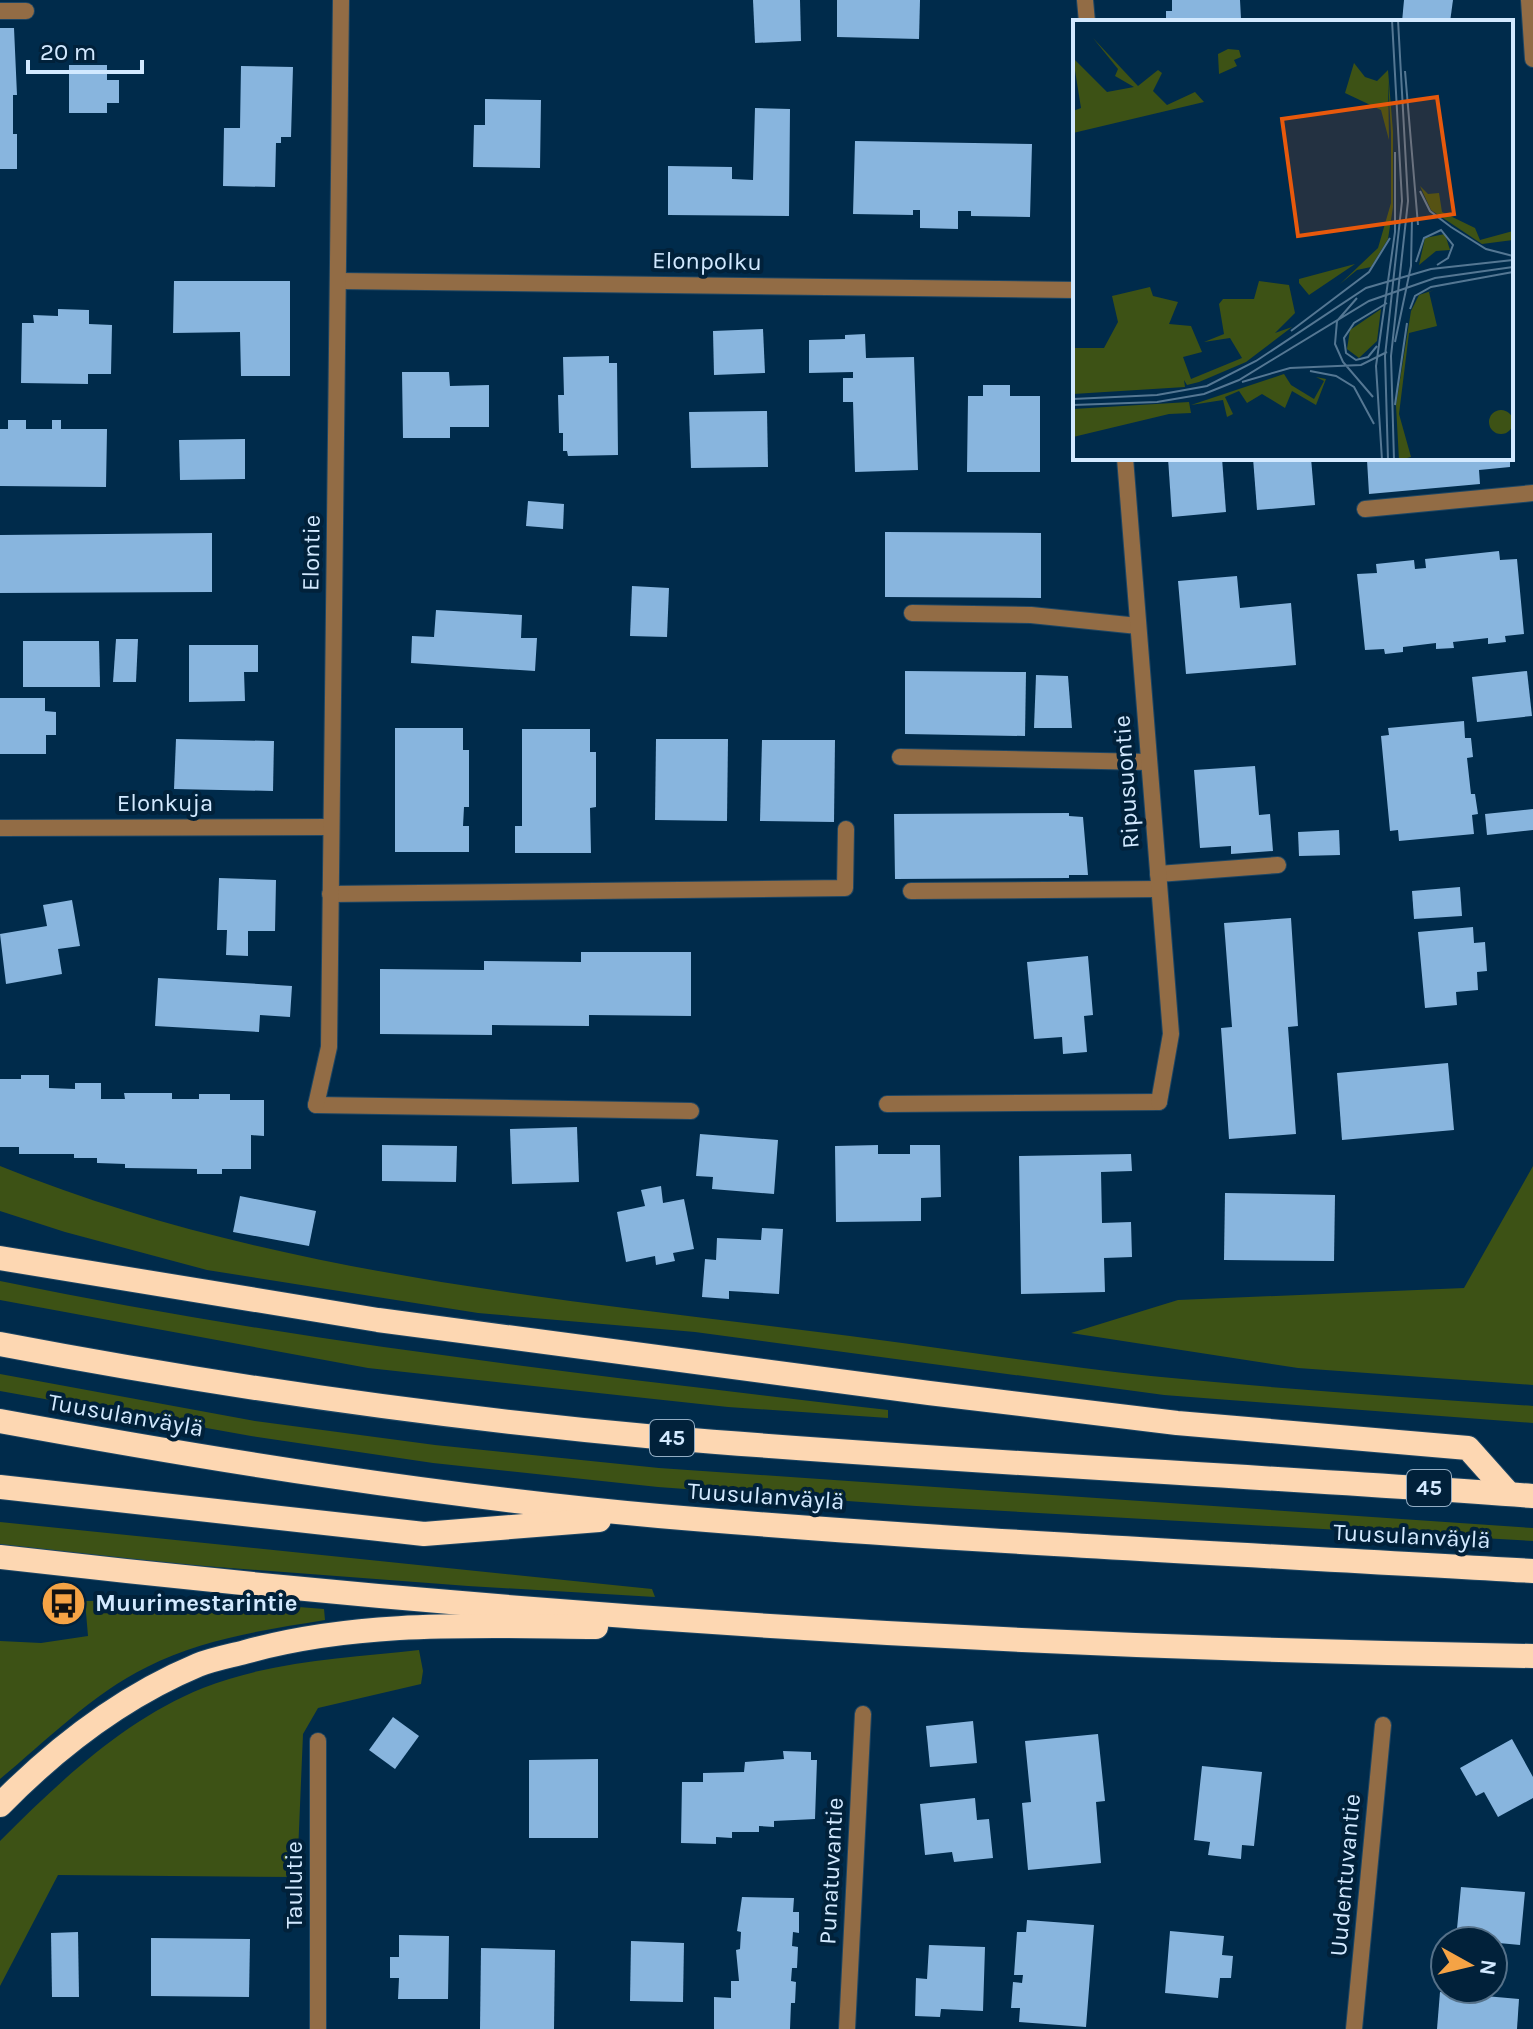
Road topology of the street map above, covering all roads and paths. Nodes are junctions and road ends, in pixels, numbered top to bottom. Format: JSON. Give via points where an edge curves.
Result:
{"nodes":[{"id":1,"x":341,"y":0,"type":"edge"},
{"id":2,"x":1085,"y":0,"type":"edge"},
{"id":3,"x":1529,"y":0,"type":"edge"},
{"id":4,"x":0,"y":11,"type":"edge"},
{"id":5,"x":26,"y":11,"type":"dead end"},
{"id":6,"x":1087,"y":20,"type":"edge"},
{"id":7,"x":1533,"y":59,"type":"edge"},
{"id":8,"x":339,"y":281,"type":"junction"},
{"id":9,"x":1073,"y":290,"type":"edge"},
{"id":10,"x":1125,"y":460,"type":"edge"},
{"id":11,"x":1533,"y":493,"type":"edge"},
{"id":12,"x":1365,"y":509,"type":"dead end"},
{"id":13,"x":912,"y":613,"type":"dead end"},
{"id":14,"x":1138,"y":626,"type":"junction"},
{"id":15,"x":900,"y":757,"type":"dead end"},
{"id":16,"x":1149,"y":762,"type":"junction"},
{"id":17,"x":330,"y":827,"type":"junction"},
{"id":18,"x":0,"y":828,"type":"edge"},
{"id":19,"x":846,"y":829,"type":"dead end"},
{"id":20,"x":1278,"y":865,"type":"dead end"},
{"id":21,"x":1158,"y":881,"type":"junction"},
{"id":22,"x":911,"y":891,"type":"dead end"},
{"id":23,"x":330,"y":894,"type":"junction"},
{"id":24,"x":887,"y":1104,"type":"dead end"},
{"id":25,"x":691,"y":1111,"type":"dead end"},
{"id":26,"x":0,"y":1242,"type":"edge"},
{"id":27,"x":0,"y":1258,"type":"edge"},
{"id":28,"x":109,"y":1275,"type":"junction"},
{"id":29,"x":0,"y":1344,"type":"edge"},
{"id":30,"x":0,"y":1421,"type":"edge"},
{"id":31,"x":0,"y":1487,"type":"edge"},
{"id":32,"x":1521,"y":1495,"type":"edge"},
{"id":33,"x":656,"y":1515,"type":"junction"},
{"id":34,"x":0,"y":1557,"type":"edge"},
{"id":35,"x":1533,"y":1571,"type":"edge"},
{"id":36,"x":831,"y":1629,"type":"junction"},
{"id":37,"x":1533,"y":1656,"type":"edge"},
{"id":38,"x":863,"y":1714,"type":"dead end"},
{"id":39,"x":1383,"y":1725,"type":"dead end"},
{"id":40,"x":318,"y":1741,"type":"dead end"},
{"id":41,"x":0,"y":1805,"type":"edge"},
{"id":42,"x":318,"y":2029,"type":"edge"},
{"id":43,"x":847,"y":2029,"type":"edge"},
{"id":44,"x":1354,"y":2029,"type":"edge"}],
"edges":[{"from":1,"to":8,"type":"street","name":"Elontie"},
{"from":2,"to":6,"type":"street"},
{"from":3,"to":7,"type":"street"},
{"from":4,"to":5,"type":"street"},
{"from":8,"to":9,"type":"street","name":"Elonpolku"},
{"from":8,"to":17,"type":"street","name":"Elontie"},
{"from":10,"to":14,"type":"street","name":"Ripusuontie"},
{"from":11,"to":12,"type":"street"},
{"from":13,"to":14,"type":"street","via":[[1031,615]]},
{"from":14,"to":16,"type":"street","name":"Ripusuontie"},
{"from":15,"to":16,"type":"street"},
{"from":16,"to":21,"type":"street","name":"Ripusuontie"},
{"from":17,"to":18,"type":"street","name":"Elonkuja"},
{"from":17,"to":23,"type":"street","name":"Elontie"},
{"from":19,"to":23,"type":"street","via":[[845,888]]},
{"from":20,"to":21,"type":"street"},
{"from":21,"to":22,"type":"street"},
{"from":21,"to":24,"type":"street","name":"Ripusuontie","via":[[1171,1034],[1159,1102]]},
{"from":23,"to":25,"type":"street","name":"Elontie","via":[[329,1047],[316,1105]]},
{"from":26,"to":28,"type":"highway"},
{"from":27,"to":28,"type":"highway"},
{"from":28,"to":32,"type":"highway","via":[[378,1320],[929,1393],[1177,1423],[1468,1448]]},
{"from":29,"to":32,"type":"highway","name":"Tuusulanväylä","number":"45","via":[[424,1411],[664,1437]]},
{"from":30,"to":33,"type":"highway","name":"Tuusulanväylä","via":[[263,1467]]},
{"from":31,"to":33,"type":"highway","via":[[424,1534]]},
{"from":33,"to":35,"type":"highway","name":"Tuusulanväylä"},
{"from":34,"to":36,"type":"highway","via":[[375,1596]]},
{"from":36,"to":37,"type":"highway","via":[[1005,1640]]},
{"from":36,"to":41,"type":"highway","via":[[409,1628],[262,1647],[199,1665],[141,1695],[83,1732]]},
{"from":38,"to":43,"type":"street","name":"Punatuvantie"},
{"from":39,"to":44,"type":"street","name":"Uudentuvantie"},
{"from":40,"to":42,"type":"street","name":"Taulutie"}]}
